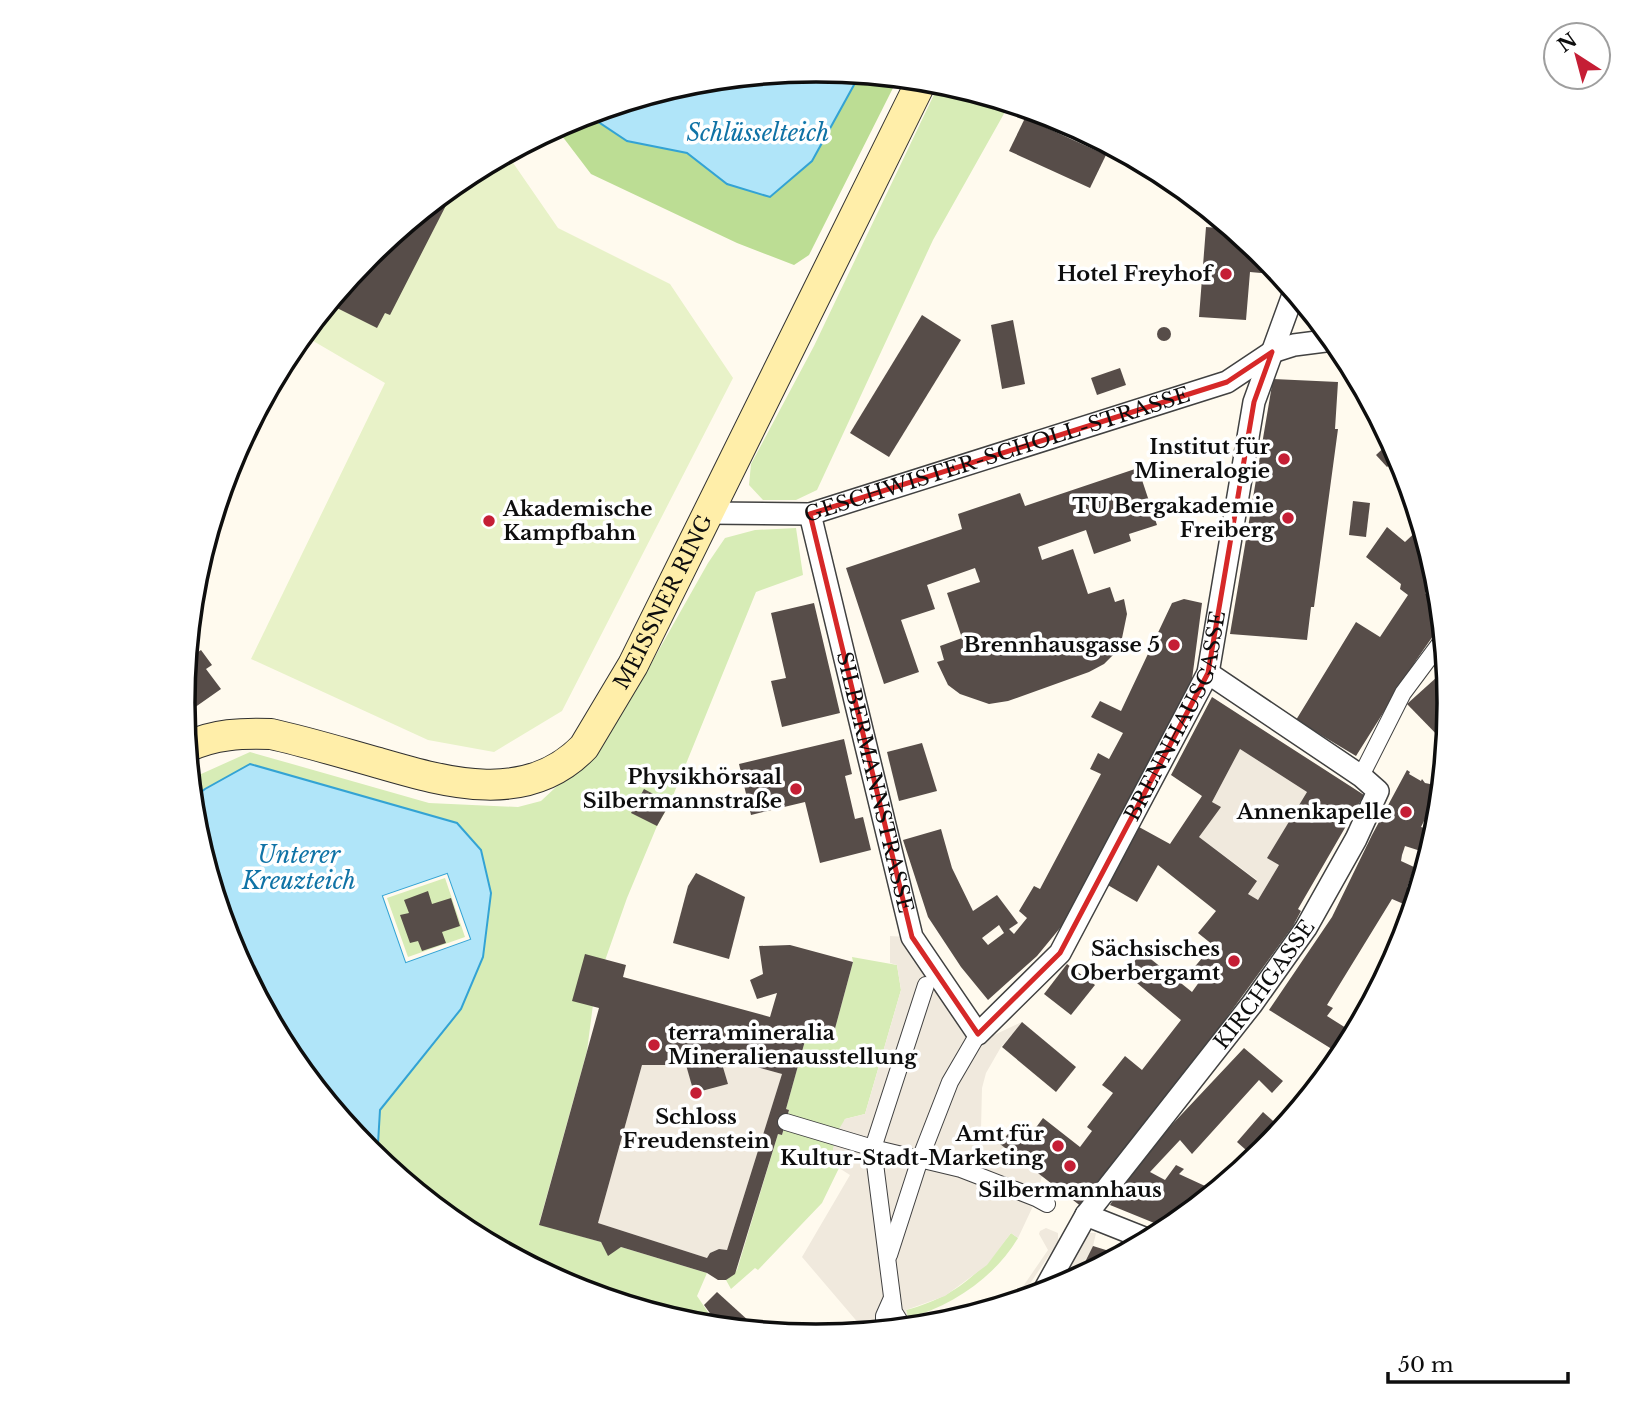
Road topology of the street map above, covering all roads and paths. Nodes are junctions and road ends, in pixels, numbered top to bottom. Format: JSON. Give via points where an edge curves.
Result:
{"nodes":[{"id":1,"x":917,"y":91,"type":"edge"},
{"id":2,"x":1290,"y":302,"type":"edge"},
{"id":3,"x":1321,"y":342,"type":"edge"},
{"id":4,"x":1272,"y":352,"type":"junction"},
{"id":5,"x":708,"y":513,"type":"junction"},
{"id":6,"x":810,"y":514,"type":"junction"},
{"id":7,"x":1435,"y":650,"type":"edge"},
{"id":8,"x":1208,"y":673,"type":"junction"},
{"id":9,"x":197,"y":744,"type":"edge"},
{"id":10,"x":1361,"y":776,"type":"junction"},
{"id":11,"x":926,"y":985,"type":"dead end"},
{"id":12,"x":978,"y":1034,"type":"junction"},
{"id":13,"x":786,"y":1122,"type":"dead end"},
{"id":14,"x":873,"y":1148,"type":"junction"},
{"id":15,"x":919,"y":1159,"type":"junction"},
{"id":16,"x":1041,"y":1201,"type":"dead end"},
{"id":17,"x":1086,"y":1215,"type":"junction"},
{"id":18,"x":1137,"y":1235,"type":"edge"},
{"id":19,"x":887,"y":1260,"type":"junction"},
{"id":20,"x":1051,"y":1278,"type":"edge"},
{"id":21,"x":892,"y":1298,"type":"junction"},
{"id":22,"x":898,"y":1319,"type":"edge"},
{"id":23,"x":884,"y":1320,"type":"edge"}],
"edges":[{"from":1,"to":5,"type":"main road","name":"MEISSNER RING"},
{"from":2,"to":4,"type":"street","name":"BRENNHAUSGASSE"},
{"from":3,"to":4,"type":"street","name":"GESCHWISTER-SCHOLL-STRASSE"},
{"from":4,"to":6,"type":"street","name":"GESCHWISTER-SCHOLL-STRASSE","via":[[1227,382]]},
{"from":4,"to":8,"type":"street","name":"BRENNHAUSGASSE","via":[[1254,402]]},
{"from":5,"to":6,"type":"street","name":"GESCHWISTER-SCHOLL-STRASSE"},
{"from":5,"to":9,"type":"main road","name":"MEISSNER RING","via":[[633,665],[584,747],[559,768],[536,778],[473,786],[271,734],[242,733]]},
{"from":6,"to":12,"type":"street","name":"SILBERMANNSTRASSE","via":[[912,937]]},
{"from":7,"to":10,"type":"street","via":[[1403,693]]},
{"from":8,"to":10,"type":"street"},
{"from":8,"to":12,"type":"street","name":"BRENNHAUSGASSE","via":[[1060,953]]},
{"from":10,"to":17,"type":"street","name":"KIRCHGASSE","via":[[1378,791],[1306,928]]},
{"from":11,"to":14,"type":"street"},
{"from":12,"to":15,"type":"street","via":[[950,1082]]},
{"from":13,"to":14,"type":"street"},
{"from":14,"to":15,"type":"street"},
{"from":14,"to":19,"type":"street"},
{"from":15,"to":16,"type":"street","via":[[961,1169]]},
{"from":15,"to":19,"type":"street"},
{"from":17,"to":18,"type":"street"},
{"from":17,"to":20,"type":"street"},
{"from":19,"to":21,"type":"street"},
{"from":21,"to":22,"type":"street"},
{"from":21,"to":23,"type":"street"}]}
